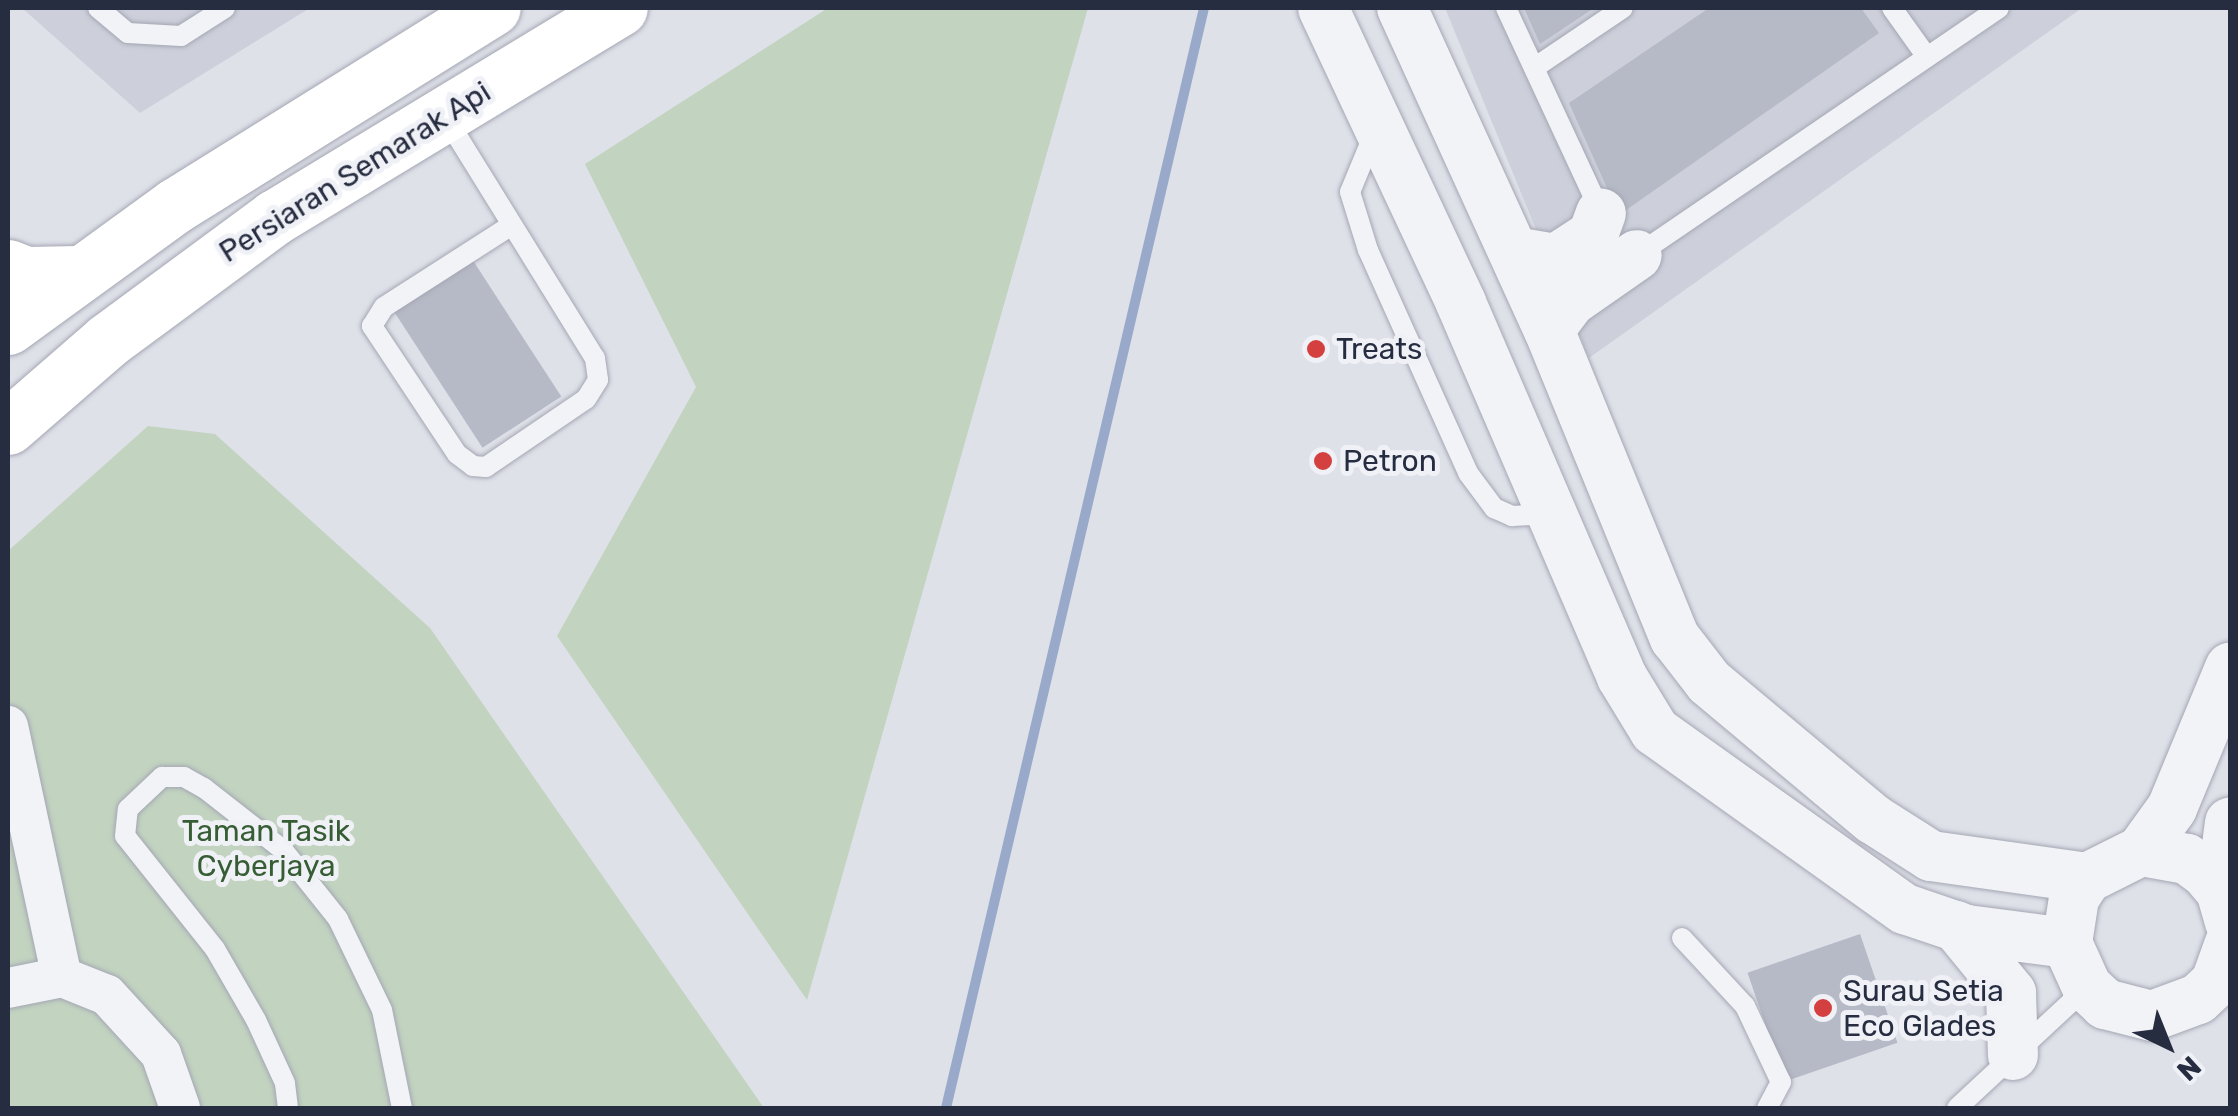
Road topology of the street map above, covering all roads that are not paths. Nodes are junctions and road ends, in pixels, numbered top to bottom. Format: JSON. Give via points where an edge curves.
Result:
{"nodes":[{"id":1,"x":98,"y":8,"type":"edge"},
{"id":2,"x":224,"y":8,"type":"edge"},
{"id":3,"x":493,"y":8,"type":"edge"},
{"id":4,"x":620,"y":8,"type":"edge"},
{"id":5,"x":1323,"y":8,"type":"edge"},
{"id":6,"x":1402,"y":8,"type":"edge"},
{"id":7,"x":1506,"y":8,"type":"edge"},
{"id":8,"x":1623,"y":8,"type":"edge"},
{"id":9,"x":1892,"y":8,"type":"edge"},
{"id":10,"x":1999,"y":8,"type":"edge"},
{"id":11,"x":1927,"y":57,"type":"junction"},
{"id":12,"x":1534,"y":68,"type":"junction"},
{"id":13,"x":444,"y":115,"type":"junction"},
{"id":14,"x":1600,"y":213,"type":"junction"},
{"id":15,"x":510,"y":226,"type":"junction"},
{"id":16,"x":1514,"y":252,"type":"junction"},
{"id":17,"x":1636,"y":255,"type":"junction"},
{"id":18,"x":8,"y":267,"type":"edge"},
{"id":19,"x":78,"y":273,"type":"junction"},
{"id":20,"x":8,"y":327,"type":"edge"},
{"id":21,"x":1549,"y":330,"type":"junction"},
{"id":22,"x":8,"y":428,"type":"edge"},
{"id":23,"x":2230,"y":668,"type":"edge"},
{"id":24,"x":8,"y":726,"type":"edge"},
{"id":25,"x":2230,"y":823,"type":"edge"},
{"id":26,"x":2141,"y":851,"type":"junction"},
{"id":27,"x":2088,"y":878,"type":"junction"},
{"id":28,"x":2226,"y":907,"type":"edge"},
{"id":29,"x":1956,"y":926,"type":"junction"},
{"id":30,"x":1682,"y":938,"type":"dead end"},
{"id":31,"x":2230,"y":943,"type":"edge"},
{"id":32,"x":2077,"y":965,"type":"junction"},
{"id":33,"x":62,"y":977,"type":"junction"},
{"id":34,"x":8,"y":988,"type":"edge"},
{"id":35,"x":2014,"y":1056,"type":"junction"},
{"id":36,"x":180,"y":1108,"type":"edge"},
{"id":37,"x":288,"y":1108,"type":"edge"},
{"id":38,"x":402,"y":1108,"type":"edge"},
{"id":39,"x":1767,"y":1108,"type":"edge"},
{"id":40,"x":1957,"y":1108,"type":"edge"}],
"edges":[{"from":1,"to":2,"type":"lane","via":[[128,33],[181,36]]},
{"from":3,"to":19,"type":"main road","via":[[308,120]]},
{"from":4,"to":13,"type":"main road","name":"Persiaran Semarak Api"},
{"from":5,"to":29,"type":"street","via":[[1622,677],[1656,731],[1889,899]]},
{"from":6,"to":16,"type":"street"},
{"from":7,"to":12,"type":"lane"},
{"from":8,"to":12,"type":"lane"},
{"from":9,"to":11,"type":"lane"},
{"from":10,"to":11,"type":"lane"},
{"from":11,"to":17,"type":"lane"},
{"from":12,"to":14,"type":"lane"},
{"from":13,"to":15,"type":"lane"},
{"from":13,"to":22,"type":"main road","name":"Persiaran Semarak Api","via":[[275,217],[108,340]]},
{"from":14,"to":16,"type":"street","via":[[1593,235],[1556,259]]},
{"from":14,"to":17,"type":"lane"},
{"from":15,"to":15,"type":"lane","via":[[594,358],[598,380],[586,399],[515,448],[486,467],[472,466],[457,454],[372,326],[384,307]]},
{"from":16,"to":21,"type":"street"},
{"from":17,"to":21,"type":"street","via":[[1571,301]]},
{"from":18,"to":19,"type":"main road","via":[[26,274]]},
{"from":19,"to":20,"type":"main road"},
{"from":21,"to":27,"type":"street","via":[[1676,638],[1709,682],[1873,818],[1930,856]]},
{"from":23,"to":26,"type":"street","via":[[2172,808]]},
{"from":24,"to":33,"type":"street"},
{"from":25,"to":28,"type":"street"},
{"from":26,"to":27,"type":"street"},
{"from":26,"to":28,"type":"street","via":[[2187,859]]},
{"from":27,"to":32,"type":"street","via":[[2074,898]]},
{"from":29,"to":32,"type":"street"},
{"from":29,"to":35,"type":"street","via":[[2011,993]]},
{"from":30,"to":39,"type":"lane","via":[[1745,1006],[1780,1082]]},
{"from":31,"to":32,"type":"street","via":[[2216,982],[2176,1011],[2128,1013]]},
{"from":32,"to":35,"type":"lane"},
{"from":33,"to":34,"type":"street"},
{"from":33,"to":36,"type":"street","via":[[107,995],[135,1022],[161,1054]]},
{"from":35,"to":40,"type":"lane"},
{"from":37,"to":38,"type":"lane","via":[[256,1020],[214,949],[125,836],[128,808],[162,777],[184,776],[204,788],[283,850],[338,919],[382,1010]]}]}
